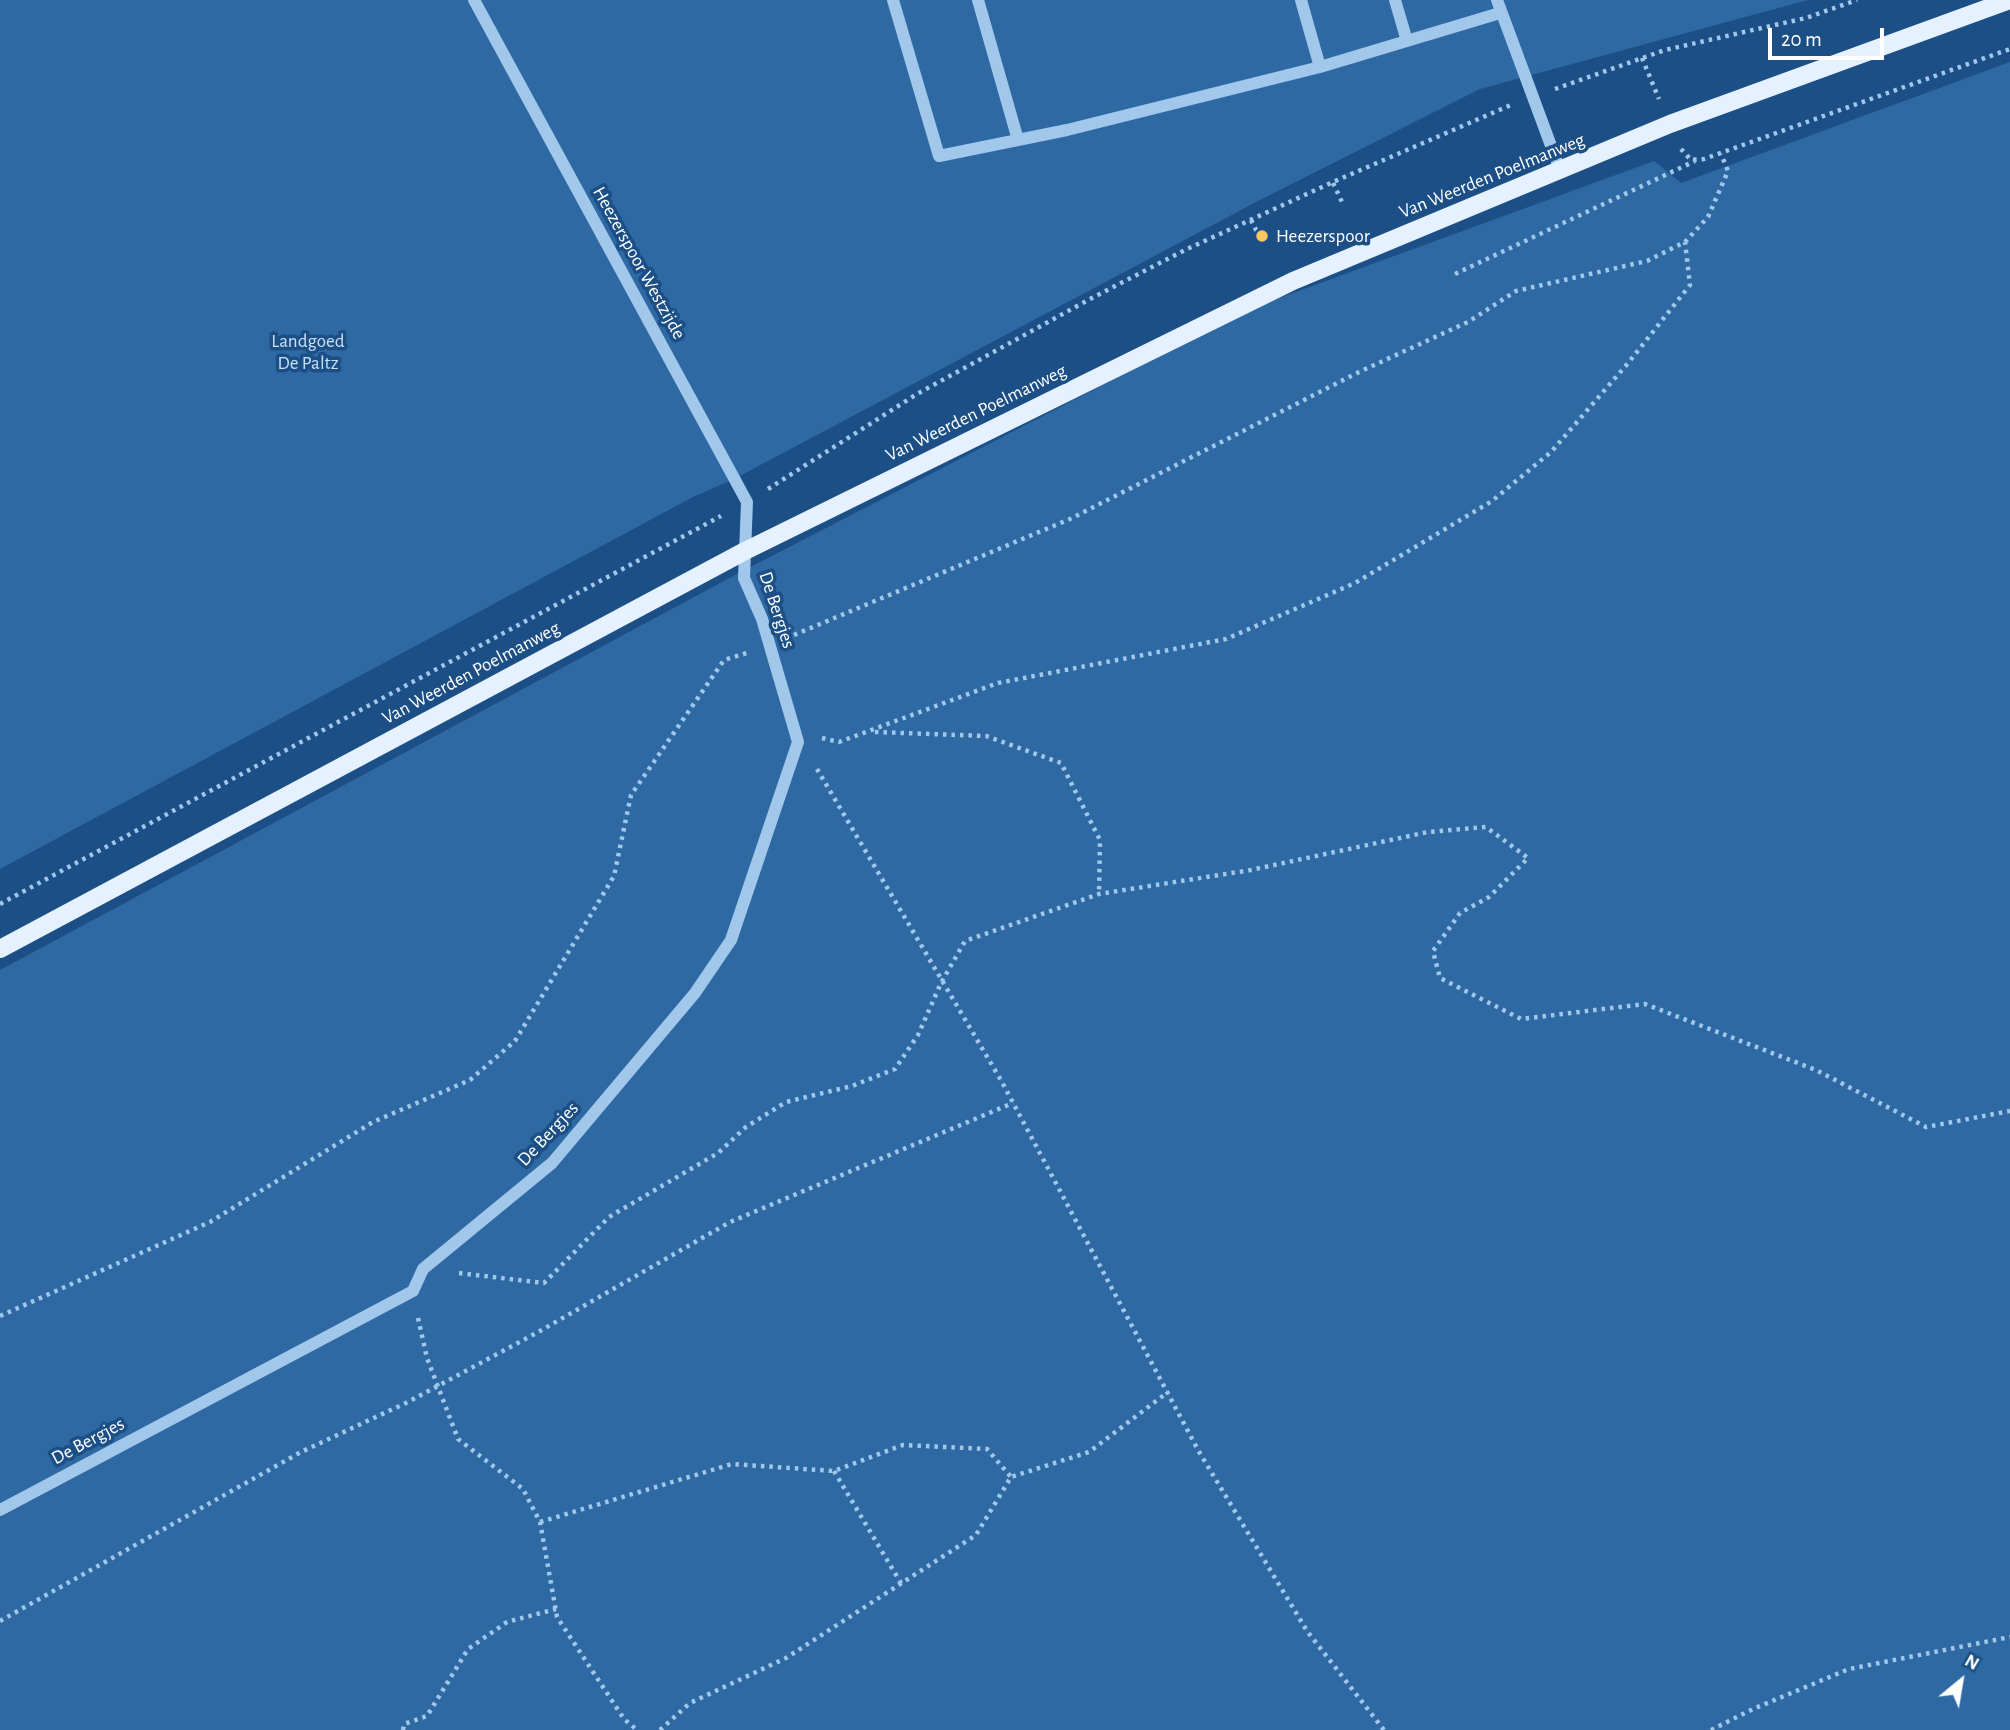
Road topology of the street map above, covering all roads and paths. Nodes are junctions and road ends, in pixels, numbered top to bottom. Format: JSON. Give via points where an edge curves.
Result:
{"nodes":[{"id":1,"x":474,"y":0,"type":"edge"},
{"id":2,"x":892,"y":0,"type":"edge"},
{"id":3,"x":978,"y":0,"type":"edge"},
{"id":4,"x":1301,"y":0,"type":"edge"},
{"id":5,"x":1395,"y":0,"type":"edge"},
{"id":6,"x":1857,"y":0,"type":"edge"},
{"id":7,"x":2010,"y":0,"type":"edge"},
{"id":8,"x":1498,"y":6,"type":"edge"},
{"id":9,"x":1407,"y":41,"type":"junction"},
{"id":10,"x":2010,"y":49,"type":"edge"},
{"id":11,"x":1320,"y":67,"type":"junction"},
{"id":12,"x":1532,"y":97,"type":"junction"},
{"id":13,"x":1018,"y":140,"type":"junction"},
{"id":14,"x":1696,"y":160,"type":"dead end"},
{"id":15,"x":1560,"y":170,"type":"junction"},
{"id":16,"x":1333,"y":182,"type":"junction"},
{"id":17,"x":1343,"y":204,"type":"dead end"},
{"id":18,"x":1251,"y":220,"type":"junction"},
{"id":19,"x":1261,"y":240,"type":"dead end"},
{"id":20,"x":1685,"y":242,"type":"junction"},
{"id":21,"x":1455,"y":274,"type":"dead end"},
{"id":22,"x":747,"y":502,"type":"junction"},
{"id":23,"x":745,"y":551,"type":"junction"},
{"id":24,"x":769,"y":645,"type":"junction"},
{"id":25,"x":798,"y":742,"type":"junction"},
{"id":26,"x":1099,"y":894,"type":"junction"},
{"id":27,"x":0,"y":904,"type":"edge"},
{"id":28,"x":0,"y":949,"type":"edge"},
{"id":29,"x":941,"y":983,"type":"junction"},
{"id":30,"x":1013,"y":1103,"type":"junction"},
{"id":31,"x":2010,"y":1111,"type":"edge"},
{"id":32,"x":423,"y":1269,"type":"junction"},
{"id":33,"x":412,"y":1291,"type":"junction"},
{"id":34,"x":0,"y":1316,"type":"edge"},
{"id":35,"x":439,"y":1386,"type":"junction"},
{"id":36,"x":1168,"y":1392,"type":"junction"},
{"id":37,"x":834,"y":1471,"type":"junction"},
{"id":38,"x":1011,"y":1477,"type":"junction"},
{"id":39,"x":0,"y":1510,"type":"edge"},
{"id":40,"x":540,"y":1522,"type":"junction"},
{"id":41,"x":902,"y":1585,"type":"junction"},
{"id":42,"x":556,"y":1609,"type":"junction"},
{"id":43,"x":0,"y":1621,"type":"edge"},
{"id":44,"x":2010,"y":1637,"type":"edge"},
{"id":45,"x":403,"y":1730,"type":"edge"},
{"id":46,"x":637,"y":1730,"type":"edge"},
{"id":47,"x":660,"y":1730,"type":"edge"},
{"id":48,"x":1384,"y":1730,"type":"edge"},
{"id":49,"x":1711,"y":1730,"type":"edge"}],
"edges":[{"from":1,"to":22,"type":"street","name":"Heezerspoor Westzijde"},
{"from":2,"to":13,"type":"street","via":[[939,156]]},
{"from":3,"to":13,"type":"street"},
{"from":4,"to":11,"type":"street"},
{"from":5,"to":9,"type":"street"},
{"from":6,"to":12,"type":"path","via":[[1807,18],[1642,58]]},
{"from":7,"to":15,"type":"main road","name":"Van Weerden Poelmanweg","via":[[1670,124]]},
{"from":8,"to":9,"type":"street"},
{"from":8,"to":12,"type":"street"},
{"from":9,"to":11,"type":"street"},
{"from":10,"to":20,"type":"path","via":[[1721,154],[1728,171],[1708,217]]},
{"from":11,"to":13,"type":"street"},
{"from":12,"to":15,"type":"street"},
{"from":12,"to":16,"type":"path"},
{"from":14,"to":21,"type":"path"},
{"from":15,"to":23,"type":"main road","name":"Van Weerden Poelmanweg","via":[[1293,281]]},
{"from":16,"to":17,"type":"path"},
{"from":16,"to":18,"type":"path"},
{"from":18,"to":19,"type":"path"},
{"from":18,"to":22,"type":"path","via":[[971,363]]},
{"from":20,"to":24,"type":"path","via":[[1647,261],[1516,291],[1468,322],[1359,372],[1070,519]]},
{"from":20,"to":26,"type":"path","via":[[1690,285],[1551,452],[1492,501],[1355,583],[1226,639],[998,683],[871,732],[986,736],[1061,763],[1100,840]]},
{"from":22,"to":23,"type":"street"},
{"from":22,"to":27,"type":"path"},
{"from":23,"to":24,"type":"street","name":"De Bergjes","via":[[744,578]]},
{"from":23,"to":28,"type":"main road","name":"Van Weerden Poelmanweg"},
{"from":24,"to":25,"type":"street","name":"De Bergjes"},
{"from":24,"to":34,"type":"path","via":[[724,660],[631,795],[614,876],[515,1041],[470,1080],[373,1122],[210,1222]]},
{"from":25,"to":29,"type":"path","via":[[830,788]]},
{"from":25,"to":32,"type":"street","name":"De Bergjes","via":[[732,940],[695,993],[552,1163]]},
{"from":26,"to":29,"type":"path","via":[[965,941]]},
{"from":26,"to":31,"type":"path","via":[[1251,870],[1428,832],[1486,827],[1528,858],[1489,897],[1460,913],[1433,951],[1440,978],[1521,1019],[1645,1004],[1816,1070],[1926,1127]]},
{"from":29,"to":30,"type":"path"},
{"from":29,"to":32,"type":"path","via":[[918,1035],[895,1069],[852,1086],[786,1102],[718,1153],[609,1217],[544,1283]]},
{"from":30,"to":35,"type":"path","via":[[730,1222]]},
{"from":30,"to":36,"type":"path"},
{"from":32,"to":33,"type":"street","name":"De Bergjes"},
{"from":33,"to":35,"type":"path","via":[[426,1358]]},
{"from":33,"to":39,"type":"street","name":"De Bergjes"},
{"from":35,"to":40,"type":"path","via":[[458,1439],[523,1489]]},
{"from":35,"to":43,"type":"path","via":[[301,1452]]},
{"from":36,"to":38,"type":"path","via":[[1089,1452]]},
{"from":36,"to":48,"type":"path","via":[[1307,1631]]},
{"from":37,"to":38,"type":"path","via":[[904,1445],[987,1449]]},
{"from":37,"to":40,"type":"path","via":[[732,1464]]},
{"from":37,"to":41,"type":"path"},
{"from":38,"to":41,"type":"path","via":[[976,1535]]},
{"from":40,"to":42,"type":"path"},
{"from":41,"to":47,"type":"path","via":[[786,1658],[690,1703]]},
{"from":42,"to":45,"type":"path","via":[[507,1622],[468,1649],[427,1716],[404,1724]]},
{"from":42,"to":46,"type":"path","via":[[624,1719]]},
{"from":44,"to":49,"type":"path","via":[[1849,1670]]}]}
